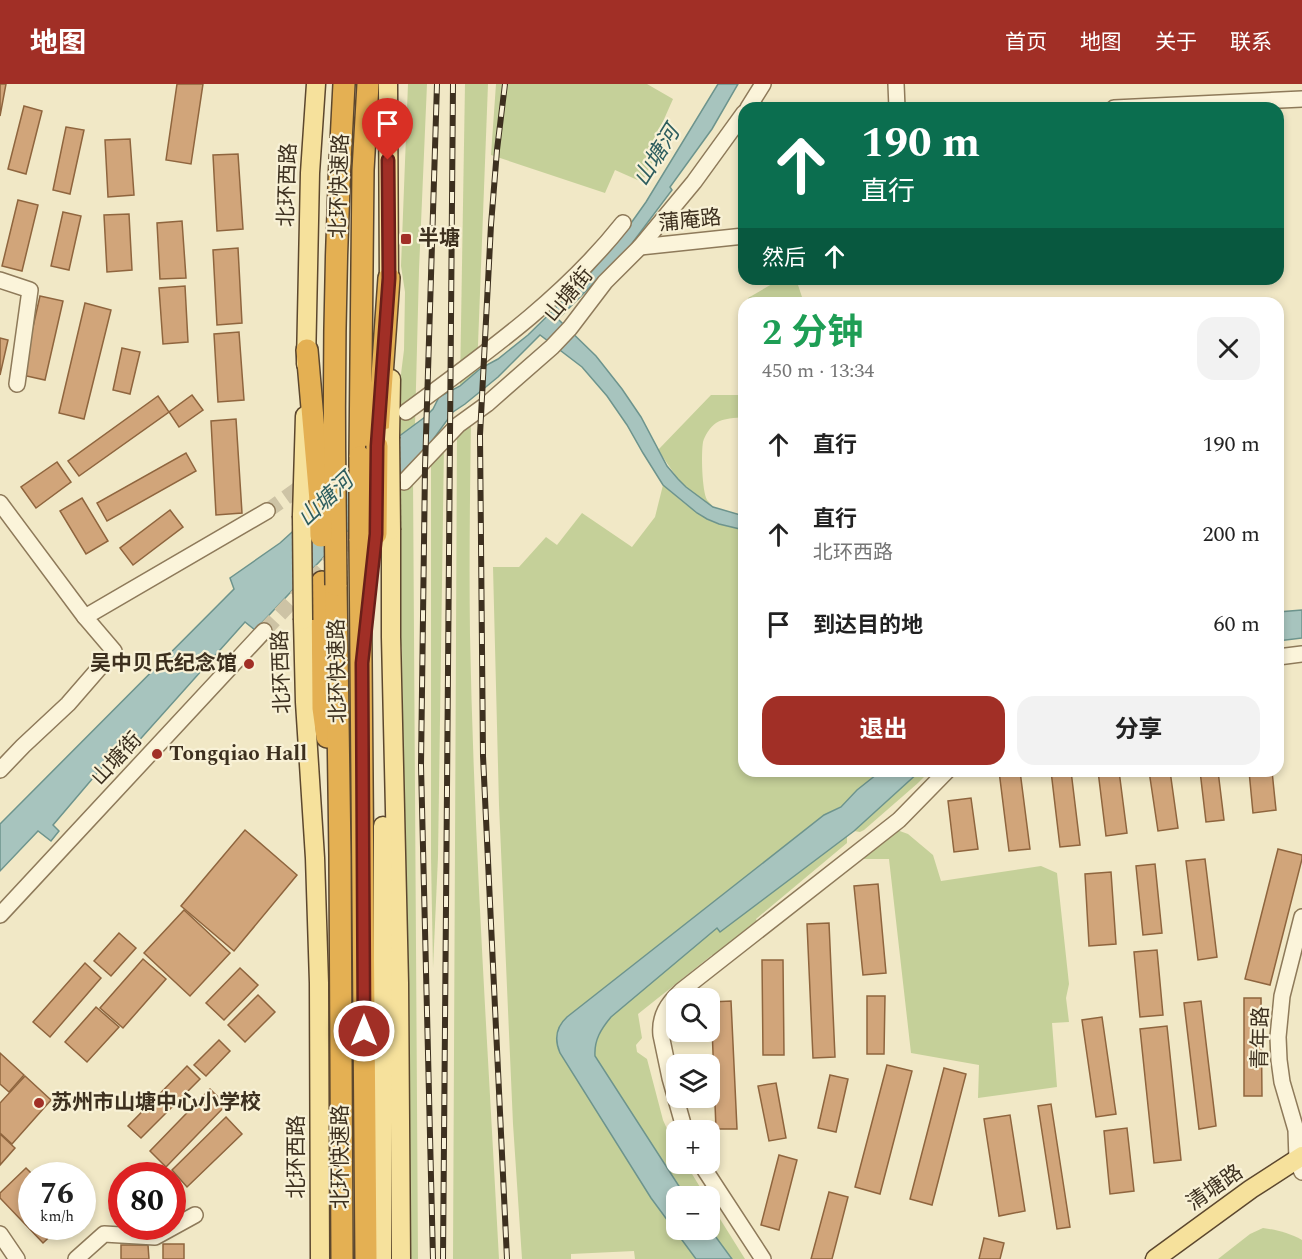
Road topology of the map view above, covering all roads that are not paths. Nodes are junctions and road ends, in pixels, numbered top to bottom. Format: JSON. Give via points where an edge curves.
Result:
{"nodes":[{"id":1,"x":316,"y":84,"type":"edge"},
{"id":2,"x":344,"y":84,"type":"edge"},
{"id":3,"x":368,"y":84,"type":"edge"},
{"id":4,"x":388,"y":84,"type":"edge"},
{"id":5,"x":763,"y":84,"type":"edge"},
{"id":6,"x":896,"y":84,"type":"edge"},
{"id":7,"x":1302,"y":99,"type":"edge"},
{"id":8,"x":752,"y":102,"type":"edge"},
{"id":9,"x":897,"y":102,"type":"edge"},
{"id":10,"x":1239,"y":102,"type":"edge"},
{"id":11,"x":738,"y":121,"type":"edge"},
{"id":12,"x":623,"y":223,"type":"dead end"},
{"id":13,"x":738,"y":237,"type":"edge"},
{"id":14,"x":640,"y":247,"type":"junction"},
{"id":15,"x":389,"y":278,"type":"joint"},
{"id":16,"x":0,"y":280,"type":"edge"},
{"id":17,"x":307,"y":350,"type":"junction"},
{"id":18,"x":17,"y":384,"type":"dead end"},
{"id":19,"x":406,"y":412,"type":"dead end"},
{"id":20,"x":376,"y":447,"type":"junction"},
{"id":21,"x":404,"y":482,"type":"dead end"},
{"id":22,"x":327,"y":495,"type":"junction"},
{"id":23,"x":0,"y":503,"type":"edge"},
{"id":24,"x":267,"y":511,"type":"tunnel mouth"},
{"id":25,"x":376,"y":534,"type":"junction"},
{"id":26,"x":85,"y":617,"type":"junction"},
{"id":27,"x":264,"y":631,"type":"tunnel mouth"},
{"id":28,"x":391,"y":637,"type":"junction"},
{"id":29,"x":1302,"y":654,"type":"edge"},
{"id":30,"x":1284,"y":656,"type":"edge"},
{"id":31,"x":0,"y":771,"type":"edge"},
{"id":32,"x":941,"y":777,"type":"edge"},
{"id":33,"x":0,"y":915,"type":"edge"},
{"id":34,"x":1302,"y":917,"type":"edge"},
{"id":35,"x":682,"y":1120,"type":"edge"},
{"id":36,"x":1301,"y":1164,"type":"edge"},
{"id":37,"x":708,"y":1174,"type":"edge"},
{"id":38,"x":195,"y":1215,"type":"dead end"},
{"id":39,"x":0,"y":1234,"type":"edge"},
{"id":40,"x":17,"y":1259,"type":"edge"},
{"id":41,"x":76,"y":1259,"type":"edge"},
{"id":42,"x":320,"y":1259,"type":"edge"},
{"id":43,"x":342,"y":1259,"type":"edge"},
{"id":44,"x":366,"y":1259,"type":"edge"},
{"id":45,"x":382,"y":1259,"type":"edge"},
{"id":46,"x":401,"y":1259,"type":"edge"},
{"id":47,"x":763,"y":1259,"type":"edge"},
{"id":48,"x":1155,"y":1259,"type":"edge"}],
"edges":[{"from":1,"to":17,"type":"main road","name":"北环西路"},
{"from":2,"to":22,"type":"highway","name":"北环快速路","via":[[334,411]]},
{"from":3,"to":20,"type":"highway","name":"北环快速路","via":[[360,408]]},
{"from":4,"to":15,"type":"main road"},
{"from":5,"to":8,"type":"street"},
{"from":6,"to":9,"type":"street"},
{"from":7,"to":10,"type":"street"},
{"from":11,"to":14,"type":"street","name":"山塘街"},
{"from":12,"to":19,"type":"street","via":[[602,250],[522,324]]},
{"from":13,"to":14,"type":"street","name":"蒲庵路"},
{"from":14,"to":21,"type":"street","name":"山塘街","via":[[605,282],[552,347],[458,425]]},
{"from":15,"to":20,"type":"highway"},
{"from":16,"to":18,"type":"street","via":[[30,290]]},
{"from":17,"to":22,"type":"highway"},
{"from":17,"to":42,"type":"main road","name":"北环西路","bridge":true,"via":[[303,620],[319,983]]},
{"from":20,"to":25,"type":"highway","name":"北环快速路","bridge":true},
{"from":22,"to":43,"type":"highway","name":"北环快速路","bridge":true,"via":[[329,583],[323,708],[340,856]]},
{"from":23,"to":26,"type":"street"},
{"from":24,"to":26,"type":"street"},
{"from":25,"to":28,"type":"main road"},
{"from":25,"to":44,"type":"highway","name":"北环快速路","via":[[362,663]]},
{"from":26,"to":31,"type":"street","via":[[114,651],[68,704]]},
{"from":27,"to":33,"type":"street","name":"山塘街"},
{"from":28,"to":45,"type":"main road","via":[[384,756]]},
{"from":28,"to":46,"type":"main road"},
{"from":29,"to":30,"type":"street"},
{"from":32,"to":35,"type":"street","via":[[899,820],[669,1005],[660,1028]]},
{"from":34,"to":36,"type":"street","name":"青年路","via":[[1282,996],[1278,1037],[1282,1082]]},
{"from":36,"to":48,"type":"main road","name":"清塘路","via":[[1251,1189]]},
{"from":37,"to":47,"type":"street"},
{"from":38,"to":41,"type":"street","via":[[155,1238],[104,1234]]},
{"from":39,"to":40,"type":"street"}]}
